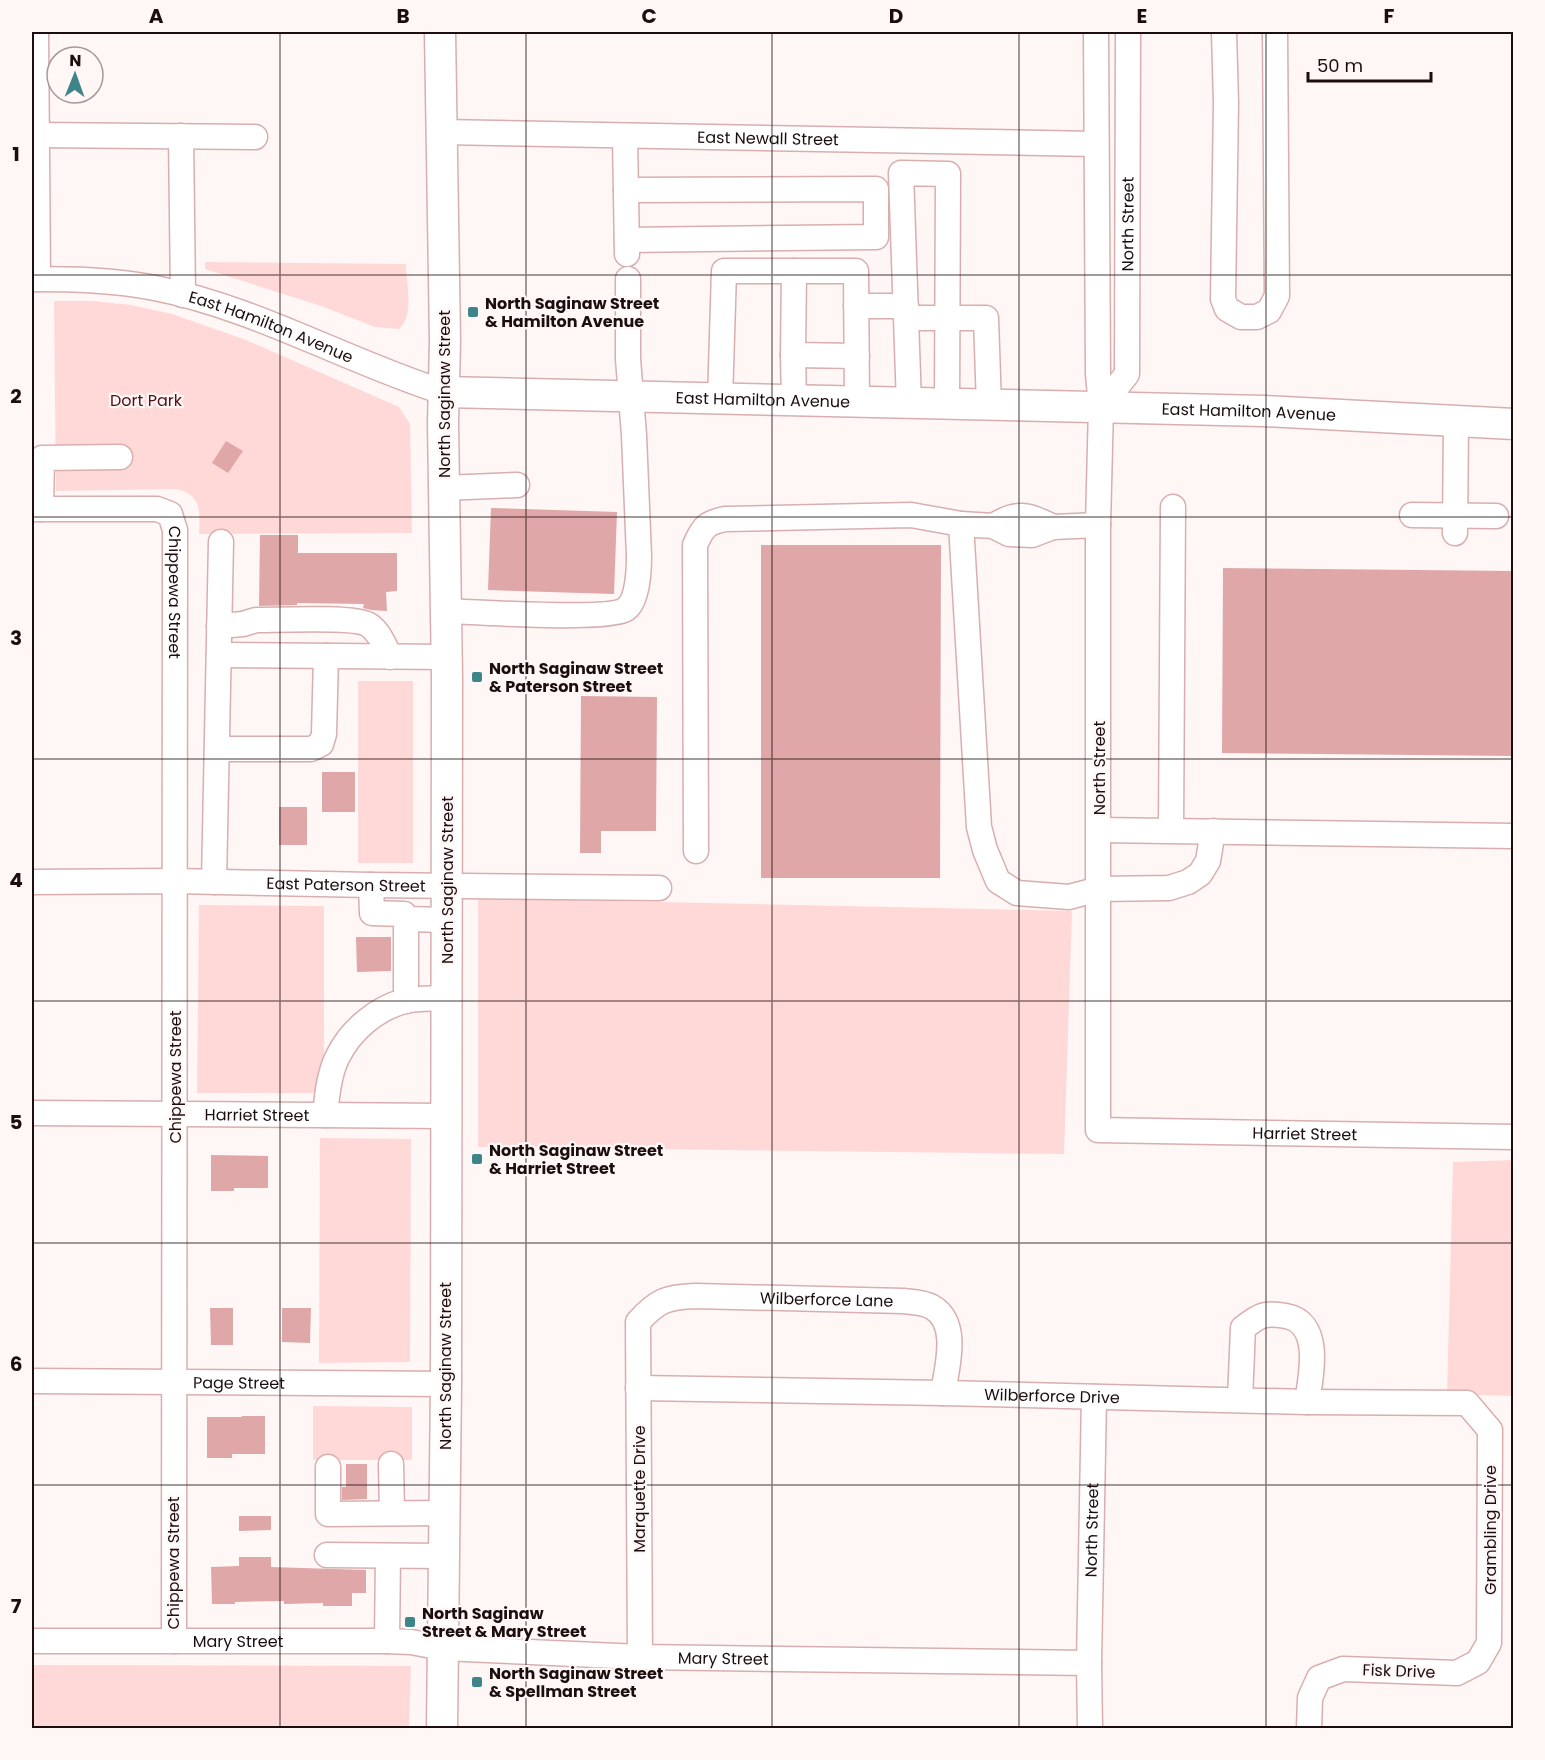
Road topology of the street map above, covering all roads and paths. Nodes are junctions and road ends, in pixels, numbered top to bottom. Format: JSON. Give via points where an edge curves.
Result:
{"nodes":[{"id":1,"x":36,"y":32,"type":"edge"},
{"id":2,"x":440,"y":32,"type":"edge"},
{"id":3,"x":1096,"y":32,"type":"edge"},
{"id":4,"x":1128,"y":32,"type":"edge"},
{"id":5,"x":1224,"y":32,"type":"edge"},
{"id":6,"x":1275,"y":32,"type":"edge"},
{"id":7,"x":441,"y":132,"type":"junction"},
{"id":8,"x":36,"y":135,"type":"junction"},
{"id":9,"x":181,"y":136,"type":"junction"},
{"id":10,"x":625,"y":136,"type":"junction"},
{"id":11,"x":255,"y":137,"type":"dead end"},
{"id":12,"x":1095,"y":144,"type":"junction"},
{"id":13,"x":626,"y":190,"type":"junction"},
{"id":14,"x":628,"y":258,"type":"junction"},
{"id":15,"x":794,"y":271,"type":"junction"},
{"id":16,"x":35,"y":279,"type":"edge"},
{"id":17,"x":183,"y":295,"type":"junction"},
{"id":18,"x":856,"y":306,"type":"junction"},
{"id":19,"x":907,"y":312,"type":"junction"},
{"id":20,"x":948,"y":319,"type":"junction"},
{"id":21,"x":793,"y":355,"type":"junction"},
{"id":22,"x":857,"y":356,"type":"junction"},
{"id":23,"x":443,"y":392,"type":"junction"},
{"id":24,"x":632,"y":398,"type":"junction"},
{"id":25,"x":720,"y":400,"type":"junction"},
{"id":26,"x":794,"y":402,"type":"junction"},
{"id":27,"x":857,"y":403,"type":"junction"},
{"id":28,"x":909,"y":404,"type":"junction"},
{"id":29,"x":947,"y":405,"type":"junction"},
{"id":30,"x":989,"y":406,"type":"junction"},
{"id":31,"x":1101,"y":407,"type":"junction"},
{"id":32,"x":1456,"y":422,"type":"junction"},
{"id":33,"x":1514,"y":424,"type":"edge"},
{"id":34,"x":120,"y":457,"type":"dead end"},
{"id":35,"x":517,"y":485,"type":"dead end"},
{"id":36,"x":444,"y":488,"type":"junction"},
{"id":37,"x":1173,"y":507,"type":"dead end"},
{"id":38,"x":36,"y":509,"type":"edge"},
{"id":39,"x":1412,"y":514,"type":"dead end"},
{"id":40,"x":1496,"y":516,"type":"dead end"},
{"id":41,"x":961,"y":524,"type":"junction"},
{"id":42,"x":1455,"y":524,"type":"junction"},
{"id":43,"x":1098,"y":525,"type":"junction"},
{"id":44,"x":221,"y":542,"type":"dead end"},
{"id":45,"x":446,"y":611,"type":"junction"},
{"id":46,"x":219,"y":626,"type":"junction"},
{"id":47,"x":219,"y":655,"type":"junction"},
{"id":48,"x":326,"y":656,"type":"junction"},
{"id":49,"x":390,"y":657,"type":"junction"},
{"id":50,"x":447,"y":657,"type":"junction"},
{"id":51,"x":217,"y":749,"type":"junction"},
{"id":52,"x":1099,"y":830,"type":"junction"},
{"id":53,"x":1171,"y":830,"type":"junction"},
{"id":54,"x":1213,"y":831,"type":"junction"},
{"id":55,"x":1514,"y":836,"type":"edge"},
{"id":56,"x":696,"y":851,"type":"dead end"},
{"id":57,"x":174,"y":881,"type":"junction"},
{"id":58,"x":32,"y":882,"type":"edge"},
{"id":59,"x":214,"y":882,"type":"junction"},
{"id":60,"x":371,"y":885,"type":"junction"},
{"id":61,"x":447,"y":885,"type":"junction"},
{"id":62,"x":659,"y":888,"type":"dead end"},
{"id":63,"x":1099,"y":889,"type":"junction"},
{"id":64,"x":406,"y":919,"type":"junction"},
{"id":65,"x":447,"y":920,"type":"junction"},
{"id":66,"x":406,"y":974,"type":"junction"},
{"id":67,"x":446,"y":986,"type":"junction"},
{"id":68,"x":406,"y":1001,"type":"junction"},
{"id":69,"x":32,"y":1113,"type":"edge"},
{"id":70,"x":176,"y":1113,"type":"junction"},
{"id":71,"x":325,"y":1114,"type":"junction"},
{"id":72,"x":446,"y":1116,"type":"junction"},
{"id":73,"x":1098,"y":1130,"type":"joint"},
{"id":74,"x":1514,"y":1137,"type":"edge"},
{"id":75,"x":638,"y":1322,"type":"joint"},
{"id":76,"x":32,"y":1381,"type":"edge"},
{"id":77,"x":173,"y":1381,"type":"junction"},
{"id":78,"x":446,"y":1384,"type":"junction"},
{"id":79,"x":638,"y":1388,"type":"junction"},
{"id":80,"x":943,"y":1393,"type":"junction"},
{"id":81,"x":1094,"y":1397,"type":"junction"},
{"id":82,"x":1240,"y":1400,"type":"junction"},
{"id":83,"x":1307,"y":1402,"type":"junction"},
{"id":84,"x":1467,"y":1403,"type":"joint"},
{"id":85,"x":391,"y":1464,"type":"dead end"},
{"id":86,"x":328,"y":1467,"type":"dead end"},
{"id":87,"x":392,"y":1513,"type":"junction"},
{"id":88,"x":443,"y":1513,"type":"junction"},
{"id":89,"x":327,"y":1555,"type":"dead end"},
{"id":90,"x":388,"y":1556,"type":"junction"},
{"id":91,"x":443,"y":1556,"type":"junction"},
{"id":92,"x":32,"y":1641,"type":"edge"},
{"id":93,"x":174,"y":1641,"type":"junction"},
{"id":94,"x":387,"y":1641,"type":"junction"},
{"id":95,"x":443,"y":1648,"type":"junction"},
{"id":96,"x":640,"y":1657,"type":"junction"},
{"id":97,"x":1478,"y":1662,"type":"joint"},
{"id":98,"x":1089,"y":1663,"type":"junction"},
{"id":99,"x":442,"y":1728,"type":"edge"},
{"id":100,"x":1090,"y":1728,"type":"edge"},
{"id":101,"x":1309,"y":1728,"type":"edge"}],
"edges":[{"from":1,"to":8,"type":"street"},
{"from":2,"to":7,"type":"main road","name":"North Saginaw Street"},
{"from":3,"to":12,"type":"street","name":"North Street"},
{"from":4,"to":31,"type":"street","name":"North Street","via":[[1127,374]]},
{"from":5,"to":6,"type":"street","via":[[1223,299],[1227,309],[1241,317],[1257,317],[1269,311],[1277,296]]},
{"from":7,"to":10,"type":"street","name":"East Newall Street"},
{"from":7,"to":23,"type":"main road","name":"North Saginaw Street"},
{"from":8,"to":9,"type":"street"},
{"from":8,"to":16,"type":"street"},
{"from":9,"to":11,"type":"street"},
{"from":9,"to":17,"type":"street"},
{"from":10,"to":12,"type":"street","name":"East Newall Street"},
{"from":10,"to":13,"type":"street"},
{"from":12,"to":31,"type":"street","name":"North Street"},
{"from":13,"to":14,"type":"street"},
{"from":13,"to":14,"type":"street","via":[[876,189],[876,237]]},
{"from":14,"to":24,"type":"street"},
{"from":15,"to":18,"type":"street","via":[[856,271]]},
{"from":15,"to":21,"type":"street"},
{"from":15,"to":25,"type":"street","via":[[724,272]]},
{"from":16,"to":17,"type":"street","name":"East Hamilton Avenue","via":[[123,283]]},
{"from":17,"to":23,"type":"street","name":"East Hamilton Avenue","via":[[252,316]]},
{"from":18,"to":19,"type":"street"},
{"from":18,"to":22,"type":"street"},
{"from":19,"to":20,"type":"street"},
{"from":19,"to":20,"type":"street","via":[[901,173],[948,174]]},
{"from":19,"to":28,"type":"street"},
{"from":20,"to":29,"type":"street"},
{"from":20,"to":30,"type":"street","via":[[986,318]]},
{"from":21,"to":22,"type":"street"},
{"from":21,"to":26,"type":"street"},
{"from":22,"to":27,"type":"street"},
{"from":23,"to":24,"type":"main road","name":"East Hamilton Avenue"},
{"from":23,"to":36,"type":"main road","name":"North Saginaw Street"},
{"from":24,"to":25,"type":"main road","name":"East Hamilton Avenue"},
{"from":24,"to":45,"type":"street","via":[[639,576],[628,607],[609,613]]},
{"from":25,"to":26,"type":"main road","name":"East Hamilton Avenue"},
{"from":26,"to":27,"type":"main road","name":"East Hamilton Avenue"},
{"from":27,"to":28,"type":"main road","name":"East Hamilton Avenue"},
{"from":28,"to":29,"type":"main road","name":"East Hamilton Avenue"},
{"from":29,"to":30,"type":"main road","name":"East Hamilton Avenue"},
{"from":30,"to":31,"type":"main road","name":"East Hamilton Avenue"},
{"from":31,"to":32,"type":"main road","name":"East Hamilton Avenue"},
{"from":31,"to":43,"type":"street","name":"North Street"},
{"from":32,"to":33,"type":"main road","name":"East Hamilton Avenue"},
{"from":32,"to":42,"type":"street"},
{"from":34,"to":38,"type":"street","via":[[42,458]]},
{"from":35,"to":36,"type":"street"},
{"from":36,"to":45,"type":"main road","name":"North Saginaw Street"},
{"from":37,"to":53,"type":"street"},
{"from":38,"to":57,"type":"street","name":"Chippewa Street","via":[[157,509],[170,514],[175,530]]},
{"from":39,"to":42,"type":"street"},
{"from":40,"to":42,"type":"street"},
{"from":41,"to":43,"type":"street","via":[[1032,535],[1053,527]]},
{"from":41,"to":56,"type":"street","via":[[882,514],[725,519],[711,522],[702,530],[695,545]]},
{"from":41,"to":63,"type":"street","via":[[979,827],[985,850],[998,881],[1017,893],[1069,897]]},
{"from":43,"to":52,"type":"street","name":"North Street"},
{"from":44,"to":46,"type":"street"},
{"from":45,"to":50,"type":"main road","name":"North Saginaw Street"},
{"from":46,"to":47,"type":"street"},
{"from":46,"to":49,"type":"street","via":[[256,620],[367,624],[379,635]]},
{"from":47,"to":48,"type":"street"},
{"from":47,"to":51,"type":"street"},
{"from":48,"to":49,"type":"street"},
{"from":48,"to":51,"type":"street","via":[[321,744],[311,749]]},
{"from":49,"to":50,"type":"street"},
{"from":50,"to":61,"type":"main road","name":"North Saginaw Street"},
{"from":51,"to":59,"type":"street"},
{"from":52,"to":53,"type":"street"},
{"from":52,"to":63,"type":"street","name":"North Street"},
{"from":53,"to":54,"type":"street"},
{"from":54,"to":55,"type":"street"},
{"from":54,"to":63,"type":"street","via":[[1208,861],[1200,874],[1188,882],[1169,888]]},
{"from":57,"to":58,"type":"street","name":"East Paterson Street"},
{"from":57,"to":59,"type":"street","name":"East Paterson Street"},
{"from":57,"to":70,"type":"street","name":"Chippewa Street"},
{"from":59,"to":60,"type":"street","name":"East Paterson Street"},
{"from":60,"to":61,"type":"street","name":"East Paterson Street"},
{"from":60,"to":64,"type":"street","via":[[372,913],[404,914]]},
{"from":61,"to":62,"type":"street","name":"East Paterson Street"},
{"from":61,"to":65,"type":"main road","name":"North Saginaw Street"},
{"from":63,"to":73,"type":"street","name":"North Street"},
{"from":64,"to":65,"type":"street"},
{"from":64,"to":66,"type":"street"},
{"from":65,"to":67,"type":"main road","name":"North Saginaw Street"},
{"from":66,"to":67,"type":"street"},
{"from":66,"to":68,"type":"street"},
{"from":67,"to":68,"type":"street"},
{"from":67,"to":72,"type":"main road","name":"North Saginaw Street"},
{"from":68,"to":71,"type":"street","via":[[370,1018],[352,1036],[338,1056]]},
{"from":69,"to":70,"type":"street","name":"Harriet Street"},
{"from":70,"to":71,"type":"street","name":"Harriet Street"},
{"from":70,"to":77,"type":"street","name":"Chippewa Street"},
{"from":71,"to":72,"type":"street","name":"Harriet Street"},
{"from":72,"to":78,"type":"main road","name":"North Saginaw Street"},
{"from":73,"to":74,"type":"street","name":"Harriet Street"},
{"from":75,"to":79,"type":"street","name":"Marquette Drive"},
{"from":75,"to":80,"type":"street","name":"Wilberforce Lane","via":[[657,1303],[679,1297],[903,1300],[925,1304],[944,1319],[949,1339]]},
{"from":76,"to":77,"type":"street","name":"Page Street"},
{"from":77,"to":78,"type":"street","name":"Page Street"},
{"from":77,"to":93,"type":"street","name":"Chippewa Street"},
{"from":78,"to":88,"type":"main road","name":"North Saginaw Street"},
{"from":79,"to":80,"type":"street","name":"Wilberforce Drive"},
{"from":79,"to":96,"type":"street","name":"Marquette Drive"},
{"from":80,"to":81,"type":"street","name":"Wilberforce Drive"},
{"from":81,"to":82,"type":"street","name":"Wilberforce Drive"},
{"from":81,"to":98,"type":"street","name":"North Street"},
{"from":82,"to":83,"type":"street","name":"Wilberforce Drive"},
{"from":82,"to":83,"type":"street","via":[[1243,1328],[1261,1315],[1273,1314],[1291,1317],[1305,1328],[1312,1364]]},
{"from":83,"to":84,"type":"street","name":"Wilberforce Drive"},
{"from":84,"to":97,"type":"street","name":"Grambling Drive","via":[[1490,1430],[1489,1643]]},
{"from":85,"to":87,"type":"street"},
{"from":86,"to":87,"type":"street","via":[[328,1514]]},
{"from":87,"to":88,"type":"street"},
{"from":88,"to":91,"type":"main road","name":"North Saginaw Street"},
{"from":89,"to":90,"type":"street"},
{"from":90,"to":91,"type":"street"},
{"from":90,"to":94,"type":"street"},
{"from":91,"to":95,"type":"main road","name":"North Saginaw Street"},
{"from":92,"to":93,"type":"street","name":"Mary Street"},
{"from":93,"to":94,"type":"street","name":"Mary Street"},
{"from":94,"to":95,"type":"street","name":"Mary Street"},
{"from":95,"to":96,"type":"street","name":"Mary Street"},
{"from":95,"to":99,"type":"main road","name":"North Saginaw Street"},
{"from":96,"to":98,"type":"street","name":"Mary Street"},
{"from":97,"to":101,"type":"street","name":"Fisk Drive","via":[[1457,1672],[1343,1670],[1318,1678],[1310,1698]]},
{"from":98,"to":100,"type":"street","name":"North Street"}]}
